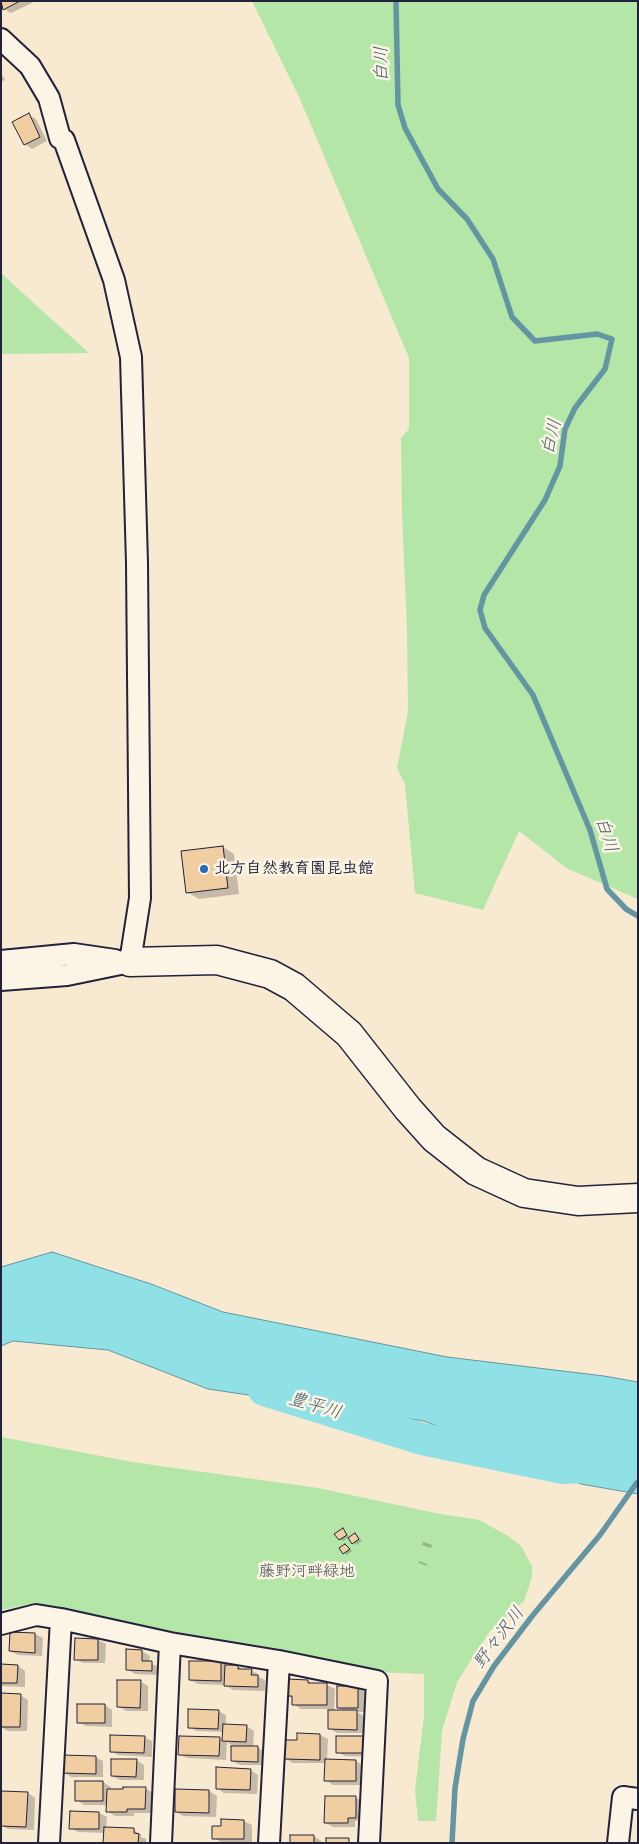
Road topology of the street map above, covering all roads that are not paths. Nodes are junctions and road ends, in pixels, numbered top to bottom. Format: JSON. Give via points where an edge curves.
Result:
{"nodes":[{"id":1,"x":1,"y":39,"type":"edge"},
{"id":2,"x":1,"y":962,"type":"edge"},
{"id":3,"x":130,"y":962,"type":"junction"},
{"id":4,"x":1,"y":980,"type":"edge"},
{"id":5,"x":638,"y":1198,"type":"edge"},
{"id":6,"x":61,"y":1619,"type":"junction"},
{"id":7,"x":1,"y":1624,"type":"edge"},
{"id":8,"x":170,"y":1643,"type":"junction"},
{"id":9,"x":279,"y":1662,"type":"junction"},
{"id":10,"x":638,"y":1799,"type":"edge"},
{"id":11,"x":49,"y":1843,"type":"edge"},
{"id":12,"x":160,"y":1843,"type":"edge"},
{"id":13,"x":269,"y":1843,"type":"edge"},
{"id":14,"x":369,"y":1843,"type":"edge"},
{"id":15,"x":618,"y":1843,"type":"edge"}],
"edges":[{"from":1,"to":3,"type":"street","via":[[30,66],[49,98],[60,138],[64,140],[114,280],[131,357],[137,562],[140,898]]},
{"from":2,"to":3,"type":"street","via":[[74,954]]},
{"from":3,"to":4,"type":"street","via":[[67,975]]},
{"from":3,"to":5,"type":"street","via":[[217,960],[270,974],[294,987],[348,1034],[427,1131],[476,1171],[524,1193],[578,1200]]},
{"from":6,"to":7,"type":"street","via":[[36,1615]]},
{"from":6,"to":8,"type":"street"},
{"from":6,"to":11,"type":"street"},
{"from":8,"to":9,"type":"street"},
{"from":8,"to":12,"type":"street"},
{"from":9,"to":13,"type":"street"},
{"from":9,"to":14,"type":"street","via":[[377,1681]]},
{"from":10,"to":15,"type":"street","via":[[623,1798]]}]}
